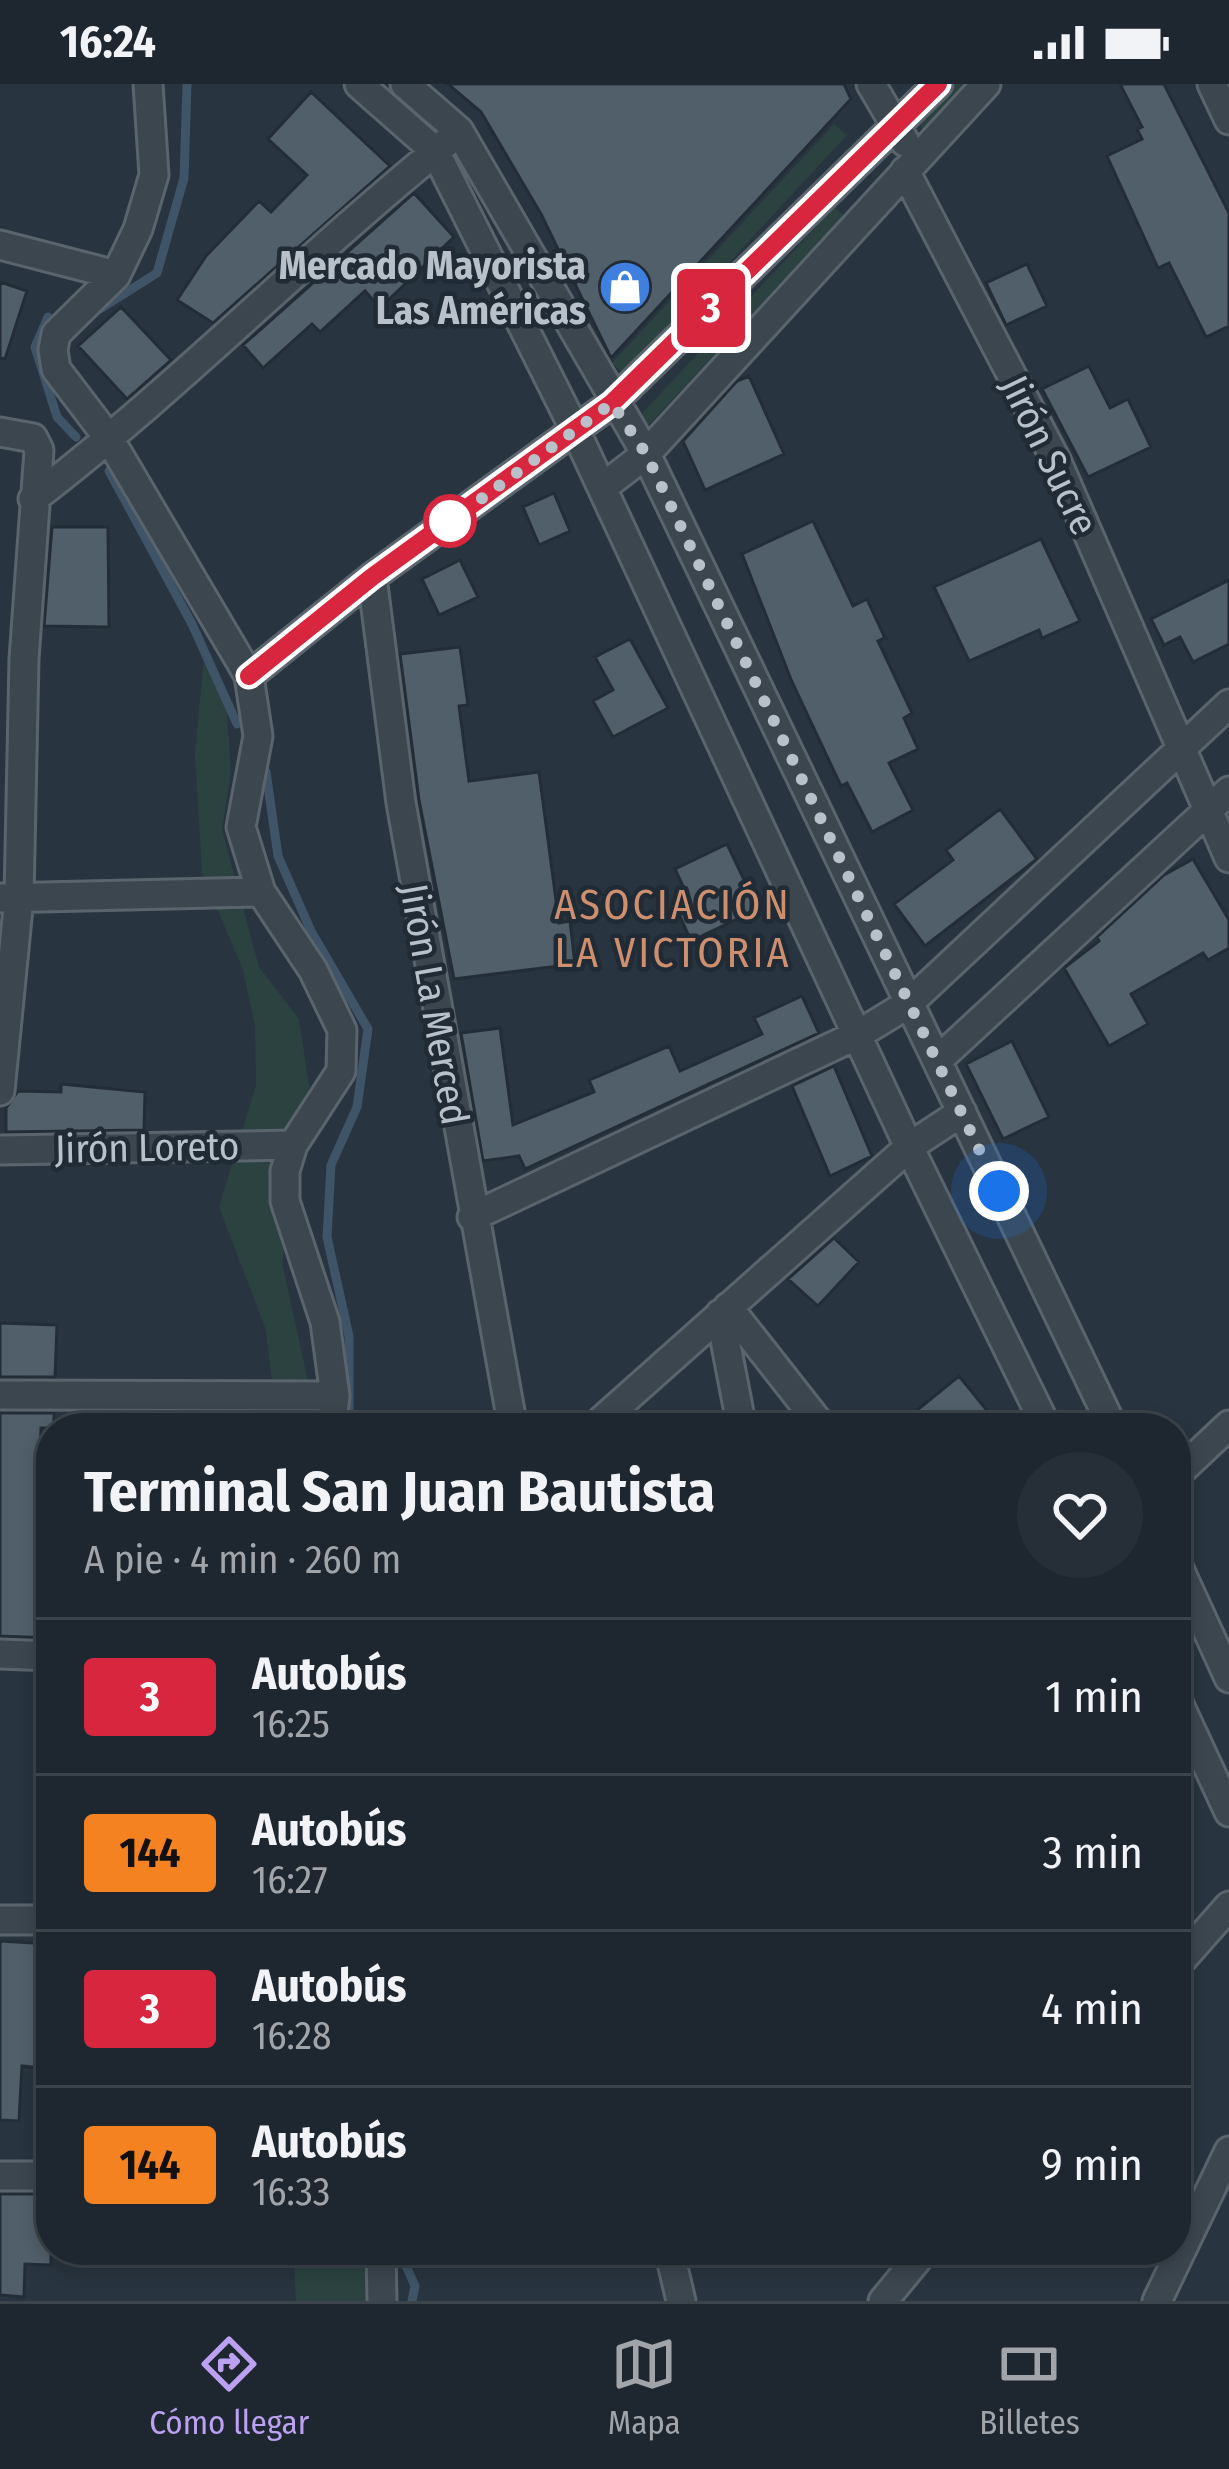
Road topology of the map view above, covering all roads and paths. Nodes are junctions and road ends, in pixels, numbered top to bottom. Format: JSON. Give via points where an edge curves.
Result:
{"nodes":[{"id":1,"x":148,"y":84,"type":"edge"},
{"id":2,"x":359,"y":84,"type":"edge"},
{"id":3,"x":405,"y":84,"type":"edge"},
{"id":4,"x":871,"y":84,"type":"edge"},
{"id":5,"x":938,"y":84,"type":"edge"},
{"id":6,"x":986,"y":84,"type":"edge"},
{"id":7,"x":1212,"y":84,"type":"edge"},
{"id":8,"x":1229,"y":120,"type":"edge"},
{"id":9,"x":459,"y":131,"type":"junction"},
{"id":10,"x":895,"y":132,"type":"junction"},
{"id":11,"x":435,"y":151,"type":"junction"},
{"id":12,"x":912,"y":164,"type":"junction"},
{"id":13,"x":0,"y":245,"type":"edge"},
{"id":14,"x":116,"y":275,"type":"junction"},
{"id":15,"x":612,"y":403,"type":"junction"},
{"id":16,"x":10,"y":432,"type":"edge"},
{"id":17,"x":576,"y":432,"type":"junction"},
{"id":18,"x":110,"y":440,"type":"junction"},
{"id":19,"x":646,"y":454,"type":"junction"},
{"id":20,"x":602,"y":488,"type":"junction"},
{"id":21,"x":33,"y":500,"type":"junction"},
{"id":22,"x":372,"y":577,"type":"junction"},
{"id":23,"x":12,"y":659,"type":"edge"},
{"id":24,"x":249,"y":676,"type":"junction"},
{"id":25,"x":1229,"y":704,"type":"edge"},
{"id":26,"x":1182,"y":745,"type":"junction"},
{"id":27,"x":1229,"y":791,"type":"edge"},
{"id":28,"x":1206,"y":812,"type":"junction"},
{"id":29,"x":1229,"y":858,"type":"edge"},
{"id":30,"x":261,"y":892,"type":"junction"},
{"id":31,"x":10,"y":898,"type":"edge"},
{"id":32,"x":908,"y":1004,"type":"junction"},
{"id":33,"x":859,"y":1034,"type":"junction"},
{"id":34,"x":939,"y":1059,"type":"junction"},
{"id":35,"x":0,"y":1091,"type":"edge"},
{"id":36,"x":962,"y":1112,"type":"junction"},
{"id":37,"x":293,"y":1145,"type":"junction"},
{"id":38,"x":909,"y":1147,"type":"junction"},
{"id":39,"x":0,"y":1150,"type":"edge"},
{"id":40,"x":472,"y":1217,"type":"junction"},
{"id":41,"x":724,"y":1311,"type":"junction"},
{"id":42,"x":0,"y":1395,"type":"edge"},
{"id":43,"x":335,"y":1396,"type":"junction"},
{"id":44,"x":333,"y":1413,"type":"edge"},
{"id":45,"x":510,"y":1413,"type":"edge"},
{"id":46,"x":610,"y":1413,"type":"edge"},
{"id":47,"x":740,"y":1413,"type":"edge"},
{"id":48,"x":810,"y":1413,"type":"edge"},
{"id":49,"x":1040,"y":1413,"type":"edge"},
{"id":50,"x":1106,"y":1413,"type":"edge"},
{"id":51,"x":1229,"y":1425,"type":"edge"},
{"id":52,"x":1191,"y":1461,"type":"edge"},
{"id":53,"x":1191,"y":1595,"type":"edge"},
{"id":54,"x":0,"y":1654,"type":"edge"},
{"id":55,"x":36,"y":1655,"type":"edge"},
{"id":56,"x":1229,"y":1678,"type":"edge"},
{"id":57,"x":1191,"y":1730,"type":"edge"},
{"id":58,"x":1229,"y":1812,"type":"edge"},
{"id":59,"x":1229,"y":1906,"type":"edge"},
{"id":60,"x":0,"y":1920,"type":"edge"},
{"id":61,"x":36,"y":1920,"type":"edge"},
{"id":62,"x":1191,"y":1949,"type":"edge"},
{"id":63,"x":1229,"y":2151,"type":"edge"},
{"id":64,"x":0,"y":2176,"type":"edge"},
{"id":65,"x":36,"y":2176,"type":"edge"},
{"id":66,"x":1191,"y":2230,"type":"edge"},
{"id":67,"x":381,"y":2265,"type":"edge"},
{"id":68,"x":673,"y":2265,"type":"edge"},
{"id":69,"x":907,"y":2265,"type":"edge"},
{"id":70,"x":1174,"y":2265,"type":"edge"},
{"id":71,"x":382,"y":2301,"type":"edge"},
{"id":72,"x":681,"y":2301,"type":"edge"},
{"id":73,"x":883,"y":2301,"type":"edge"},
{"id":74,"x":1157,"y":2301,"type":"edge"}],
"edges":[{"from":1,"to":14,"type":"street","via":[[154,175]]},
{"from":2,"to":11,"type":"street"},
{"from":3,"to":9,"type":"street"},
{"from":4,"to":10,"type":"street","name":"Jirón Sucre"},
{"from":5,"to":10,"type":"street"},
{"from":6,"to":12,"type":"street"},
{"from":7,"to":8,"type":"street"},
{"from":9,"to":11,"type":"street"},
{"from":9,"to":15,"type":"street"},
{"from":10,"to":12,"type":"street","name":"Jirón Sucre"},
{"from":10,"to":15,"type":"street"},
{"from":11,"to":17,"type":"street"},
{"from":11,"to":18,"type":"street"},
{"from":12,"to":19,"type":"street"},
{"from":12,"to":26,"type":"street","name":"Jirón Sucre"},
{"from":13,"to":14,"type":"street"},
{"from":14,"to":18,"type":"street","via":[[56,334],[53,350],[56,369]]},
{"from":15,"to":17,"type":"street"},
{"from":15,"to":19,"type":"street"},
{"from":16,"to":21,"type":"street","via":[[33,438],[39,450]]},
{"from":17,"to":20,"type":"street"},
{"from":17,"to":22,"type":"street"},
{"from":18,"to":21,"type":"street"},
{"from":18,"to":24,"type":"street"},
{"from":19,"to":20,"type":"street"},
{"from":19,"to":32,"type":"street"},
{"from":20,"to":33,"type":"street"},
{"from":21,"to":23,"type":"street"},
{"from":22,"to":24,"type":"street"},
{"from":22,"to":40,"type":"street","name":"Jirón La Merced","via":[[401,803]]},
{"from":23,"to":31,"type":"street"},
{"from":24,"to":30,"type":"street","via":[[258,736],[241,827]]},
{"from":25,"to":26,"type":"street"},
{"from":26,"to":28,"type":"street","name":"Jirón Sucre"},
{"from":26,"to":32,"type":"street"},
{"from":27,"to":28,"type":"street"},
{"from":28,"to":29,"type":"street","name":"Jirón Sucre"},
{"from":28,"to":34,"type":"street"},
{"from":30,"to":31,"type":"street"},
{"from":30,"to":37,"type":"street","via":[[314,970],[342,1030],[341,1070]]},
{"from":31,"to":35,"type":"street"},
{"from":32,"to":33,"type":"street"},
{"from":32,"to":34,"type":"street"},
{"from":33,"to":38,"type":"street"},
{"from":33,"to":40,"type":"street"},
{"from":34,"to":36,"type":"street"},
{"from":36,"to":38,"type":"street"},
{"from":36,"to":50,"type":"street"},
{"from":37,"to":39,"type":"street","name":"Jirón Loreto"},
{"from":37,"to":43,"type":"street","via":[[285,1201],[325,1322]]},
{"from":38,"to":41,"type":"street"},
{"from":38,"to":49,"type":"street"},
{"from":40,"to":45,"type":"street","name":"Jirón La Merced"},
{"from":41,"to":46,"type":"street"},
{"from":41,"to":47,"type":"street"},
{"from":41,"to":48,"type":"street"},
{"from":42,"to":43,"type":"street"},
{"from":43,"to":44,"type":"street"},
{"from":51,"to":52,"type":"street"},
{"from":53,"to":56,"type":"street"},
{"from":54,"to":55,"type":"street"},
{"from":57,"to":58,"type":"street"},
{"from":59,"to":62,"type":"street"},
{"from":60,"to":61,"type":"street"},
{"from":63,"to":66,"type":"street"},
{"from":64,"to":65,"type":"street"},
{"from":67,"to":71,"type":"street"},
{"from":68,"to":72,"type":"street"},
{"from":69,"to":73,"type":"street"},
{"from":70,"to":74,"type":"street"}]}
